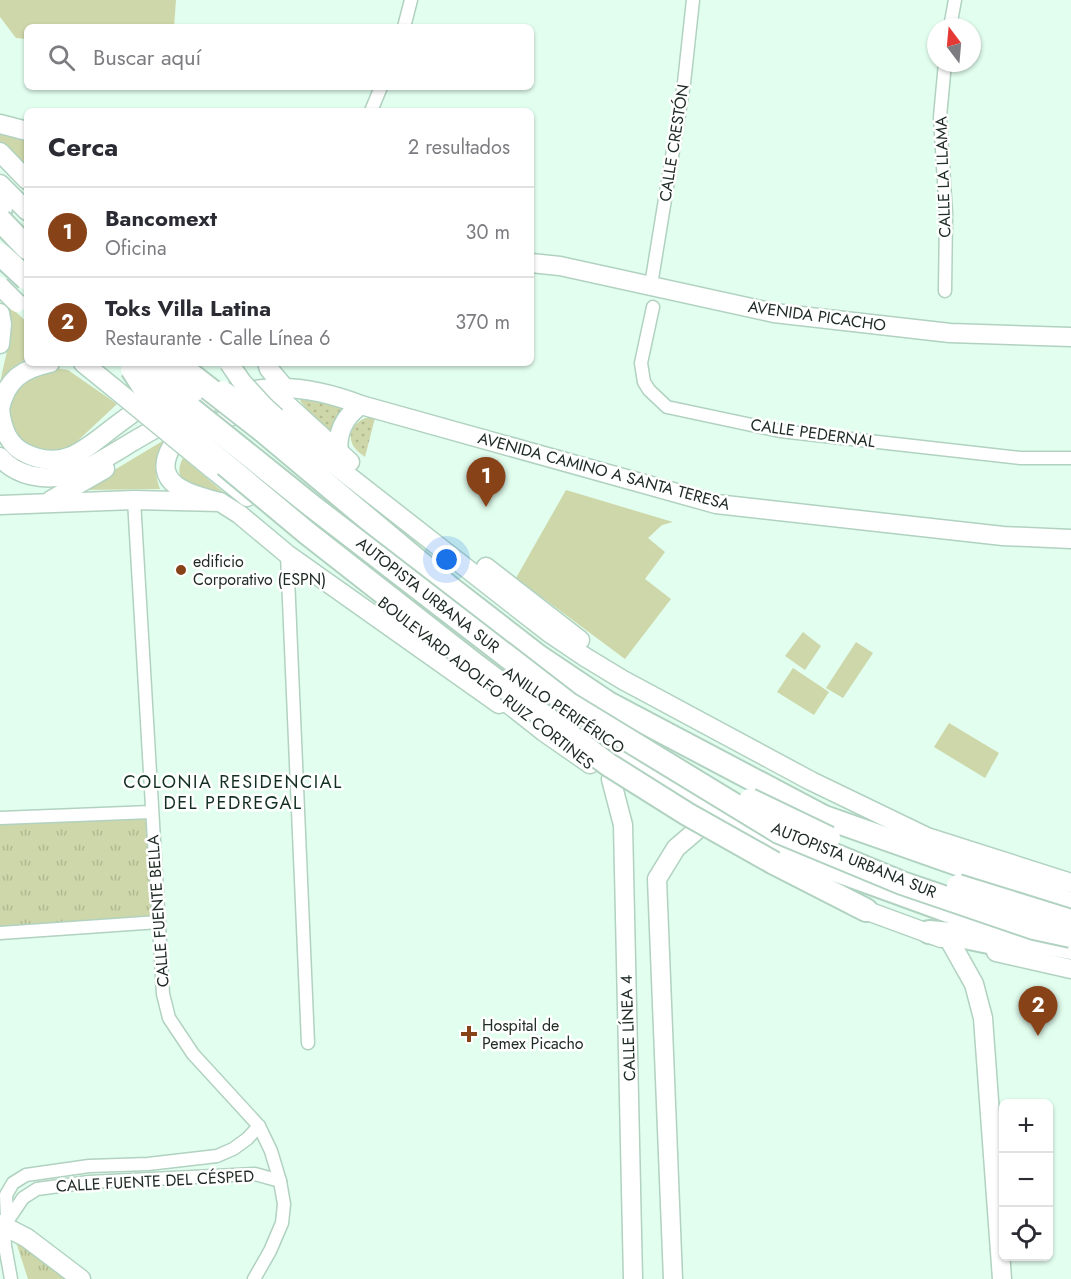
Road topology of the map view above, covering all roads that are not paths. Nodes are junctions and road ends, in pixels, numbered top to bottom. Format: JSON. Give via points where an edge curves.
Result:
{"nodes":[{"id":1,"x":411,"y":0,"type":"edge"},
{"id":2,"x":693,"y":0,"type":"edge"},
{"id":3,"x":955,"y":0,"type":"edge"},
{"id":4,"x":952,"y":18,"type":"edge"},
{"id":5,"x":405,"y":24,"type":"edge"},
{"id":6,"x":944,"y":72,"type":"edge"},
{"id":7,"x":380,"y":90,"type":"edge"},
{"id":8,"x":372,"y":108,"type":"edge"},
{"id":9,"x":0,"y":124,"type":"edge"},
{"id":10,"x":24,"y":130,"type":"edge"},
{"id":11,"x":0,"y":152,"type":"edge"},
{"id":12,"x":24,"y":177,"type":"edge"},
{"id":13,"x":3,"y":199,"type":"edge"},
{"id":14,"x":24,"y":210,"type":"edge"},
{"id":15,"x":0,"y":220,"type":"edge"},
{"id":16,"x":24,"y":228,"type":"edge"},
{"id":17,"x":24,"y":236,"type":"edge"},
{"id":18,"x":0,"y":244,"type":"edge"},
{"id":19,"x":24,"y":245,"type":"edge"},
{"id":20,"x":0,"y":254,"type":"edge"},
{"id":21,"x":24,"y":259,"type":"edge"},
{"id":22,"x":534,"y":263,"type":"edge"},
{"id":23,"x":0,"y":264,"type":"edge"},
{"id":24,"x":24,"y":265,"type":"edge"},
{"id":25,"x":24,"y":276,"type":"edge"},
{"id":26,"x":651,"y":285,"type":"junction"},
{"id":27,"x":0,"y":287,"type":"edge"},
{"id":28,"x":945,"y":291,"type":"dead end"},
{"id":29,"x":22,"y":307,"type":"edge"},
{"id":30,"x":653,"y":307,"type":"dead end"},
{"id":31,"x":1,"y":319,"type":"edge"},
{"id":32,"x":1071,"y":336,"type":"edge"},
{"id":33,"x":0,"y":344,"type":"edge"},
{"id":34,"x":34,"y":366,"type":"edge"},
{"id":35,"x":128,"y":366,"type":"edge"},
{"id":36,"x":164,"y":366,"type":"edge"},
{"id":37,"x":182,"y":366,"type":"edge"},
{"id":38,"x":193,"y":366,"type":"edge"},
{"id":39,"x":196,"y":366,"type":"edge"},
{"id":40,"x":231,"y":366,"type":"edge"},
{"id":41,"x":268,"y":366,"type":"edge"},
{"id":42,"x":87,"y":367,"type":"edge"},
{"id":43,"x":285,"y":388,"type":"junction"},
{"id":44,"x":361,"y":405,"type":"junction"},
{"id":45,"x":0,"y":409,"type":"edge"},
{"id":46,"x":268,"y":418,"type":"junction"},
{"id":47,"x":134,"y":441,"type":"junction"},
{"id":48,"x":339,"y":454,"type":"junction"},
{"id":49,"x":0,"y":457,"type":"edge"},
{"id":50,"x":1071,"y":458,"type":"edge"},
{"id":51,"x":134,"y":500,"type":"junction"},
{"id":52,"x":47,"y":502,"type":"junction"},
{"id":53,"x":220,"y":502,"type":"junction"},
{"id":54,"x":0,"y":505,"type":"edge"},
{"id":55,"x":1071,"y":539,"type":"edge"},
{"id":56,"x":287,"y":554,"type":"junction"},
{"id":57,"x":674,"y":707,"type":"junction"},
{"id":58,"x":544,"y":732,"type":"junction"},
{"id":59,"x":611,"y":779,"type":"junction"},
{"id":60,"x":151,"y":812,"type":"junction"},
{"id":61,"x":0,"y":818,"type":"edge"},
{"id":62,"x":697,"y":830,"type":"junction"},
{"id":63,"x":1070,"y":903,"type":"edge"},
{"id":64,"x":866,"y":910,"type":"junction"},
{"id":65,"x":159,"y":922,"type":"junction"},
{"id":66,"x":928,"y":932,"type":"junction"},
{"id":67,"x":0,"y":933,"type":"edge"},
{"id":68,"x":1071,"y":936,"type":"edge"},
{"id":69,"x":951,"y":943,"type":"junction"},
{"id":70,"x":1071,"y":948,"type":"edge"},
{"id":71,"x":1071,"y":959,"type":"edge"},
{"id":72,"x":1071,"y":969,"type":"edge"},
{"id":73,"x":308,"y":1043,"type":"dead end"},
{"id":74,"x":259,"y":1126,"type":"junction"},
{"id":75,"x":148,"y":1164,"type":"junction"},
{"id":76,"x":149,"y":1180,"type":"junction"},
{"id":77,"x":280,"y":1181,"type":"junction"},
{"id":78,"x":4,"y":1223,"type":"edge"},
{"id":79,"x":11,"y":1279,"type":"edge"},
{"id":80,"x":81,"y":1279,"type":"edge"},
{"id":81,"x":254,"y":1279,"type":"edge"},
{"id":82,"x":633,"y":1279,"type":"edge"},
{"id":83,"x":674,"y":1279,"type":"edge"},
{"id":84,"x":1002,"y":1279,"type":"edge"}],
"edges":[{"from":1,"to":5,"type":"street"},
{"from":2,"to":26,"type":"street","name":"CALLE CRESTÓN","via":[[684,83]]},
{"from":3,"to":4,"type":"street"},
{"from":6,"to":28,"type":"street","name":"CALLE LA LLAMA","via":[[940,117],[946,214]]},
{"from":7,"to":8,"type":"street"},
{"from":9,"to":10,"type":"main road"},
{"from":11,"to":12,"type":"main road"},
{"from":13,"to":14,"type":"main road"},
{"from":13,"to":16,"type":"highway"},
{"from":15,"to":19,"type":"highway","bridge":true},
{"from":17,"to":23,"type":"main road"},
{"from":18,"to":24,"type":"highway"},
{"from":20,"to":25,"type":"highway","bridge":true},
{"from":21,"to":27,"type":"main road"},
{"from":22,"to":26,"type":"main road","name":"AVENIDA PICACHO"},
{"from":26,"to":32,"type":"main road","name":"AVENIDA PICACHO","via":[[774,313],[950,333]]},
{"from":27,"to":29,"type":"main road","bridge":true},
{"from":30,"to":50,"type":"street","name":"CALLE PEDERNAL","via":[[642,373],[649,390],[668,407],[780,431],[1020,458]]},
{"from":31,"to":33,"type":"main road"},
{"from":34,"to":45,"type":"main road","via":[[16,377],[3,392]]},
{"from":35,"to":64,"type":"highway","bridge":true,"via":[[156,407],[307,533],[609,765],[687,814]]},
{"from":35,"to":68,"type":"highway","name":"AUTOPISTA URBANA SUR","bridge":true,"via":[[560,697],[779,832],[913,886],[1034,928]]},
{"from":35,"to":70,"type":"highway","name":"ANILLO PERIFÉRICO","bridge":true,"via":[[238,461],[546,702],[764,837],[821,865],[897,893],[1028,940]]},
{"from":36,"to":63,"type":"highway","name":"AUTOPISTA URBANA SUR","bridge":true,"via":[[396,558],[566,686],[748,799],[881,862]]},
{"from":37,"to":46,"type":"highway","name":"ANILLO PERIFÉRICO","bridge":true},
{"from":38,"to":46,"type":"main road","bridge":true,"via":[[233,398]]},
{"from":39,"to":45,"type":"main road","via":[[78,455],[60,460],[38,459],[21,452],[9,441],[1,425]]},
{"from":40,"to":46,"type":"main road","bridge":true},
{"from":41,"to":43,"type":"main road"},
{"from":42,"to":58,"type":"main road","name":"BOULEVARD ADOLFO RUIZ CORTINES","bridge":true},
{"from":43,"to":44,"type":"main road","name":"AVENIDA CAMINO A SANTA TERESA","via":[[333,394]]},
{"from":43,"to":47,"type":"main road","name":"AVENIDA CAMINO A SANTA TERESA","via":[[262,389],[217,401]]},
{"from":44,"to":48,"type":"main road","via":[[343,423],[338,438]]},
{"from":44,"to":55,"type":"main road","name":"AVENIDA CAMINO A SANTA TERESA","via":[[716,504],[1003,536]]},
{"from":46,"to":57,"type":"main road","via":[[548,632]]},
{"from":46,"to":63,"type":"highway","name":"ANILLO PERIFÉRICO","via":[[449,586],[538,656],[608,703],[824,817]]},
{"from":47,"to":49,"type":"main road","name":"AVENIDA CAMINO A SANTA TERESA","via":[[66,476],[36,477],[19,472]]},
{"from":47,"to":52,"type":"main road","via":[[121,459]]},
{"from":48,"to":53,"type":"main road","via":[[283,401],[276,396],[267,398],[172,446],[167,454],[168,477],[176,487]]},
{"from":48,"to":57,"type":"main road","via":[[612,664]]},
{"from":51,"to":52,"type":"main road"},
{"from":51,"to":53,"type":"main road"},
{"from":51,"to":60,"type":"street","name":"CALLE FUENTE BELLA"},
{"from":52,"to":54,"type":"main road"},
{"from":53,"to":56,"type":"main road"},
{"from":56,"to":58,"type":"main road"},
{"from":56,"to":73,"type":"street"},
{"from":57,"to":63,"type":"main road","via":[[811,781]]},
{"from":58,"to":59,"type":"main road","name":"BOULEVARD ADOLFO RUIZ CORTINES"},
{"from":59,"to":62,"type":"main road","name":"BOULEVARD ADOLFO RUIZ CORTINES"},
{"from":59,"to":82,"type":"main road","name":"CALLE LÍNEA 4","via":[[623,825]]},
{"from":60,"to":61,"type":"street"},
{"from":60,"to":65,"type":"street","name":"CALLE FUENTE BELLA"},
{"from":62,"to":64,"type":"main road","name":"BOULEVARD ADOLFO RUIZ CORTINES","via":[[831,898]]},
{"from":62,"to":83,"type":"main road","via":[[676,848],[657,879]]},
{"from":64,"to":66,"type":"main road","name":"BOULEVARD ADOLFO RUIZ CORTINES"},
{"from":65,"to":67,"type":"street"},
{"from":65,"to":74,"type":"street","name":"CALLE FUENTE BELLA","via":[[162,994],[169,1018],[193,1054]]},
{"from":66,"to":69,"type":"main road","name":"BOULEVARD ADOLFO RUIZ CORTINES"},
{"from":66,"to":71,"type":"highway"},
{"from":69,"to":72,"type":"main road","name":"BOULEVARD ADOLFO RUIZ CORTINES"},
{"from":69,"to":84,"type":"main road","via":[[974,984],[983,1018]]},
{"from":74,"to":75,"type":"street","name":"CALLE FUENTE DEL CÉSPED","via":[[240,1144],[217,1156]]},
{"from":74,"to":77,"type":"street","name":"CALLE FUENTE BELLA"},
{"from":75,"to":76,"type":"street"},
{"from":75,"to":78,"type":"street","name":"CALLE FUENTE DEL CÉSPED","via":[[89,1166],[26,1175],[13,1182],[6,1195]]},
{"from":76,"to":77,"type":"street","name":"CALLE FUENTE DEL CÉSPED","via":[[255,1174]]},
{"from":76,"to":78,"type":"street","name":"CALLE FUENTE DEL CÉSPED","via":[[37,1189],[23,1198]]},
{"from":77,"to":81,"type":"street","name":"CALLE FUENTE BELLA","via":[[282,1223]]},
{"from":78,"to":79,"type":"street"},
{"from":78,"to":80,"type":"main road"}]}
